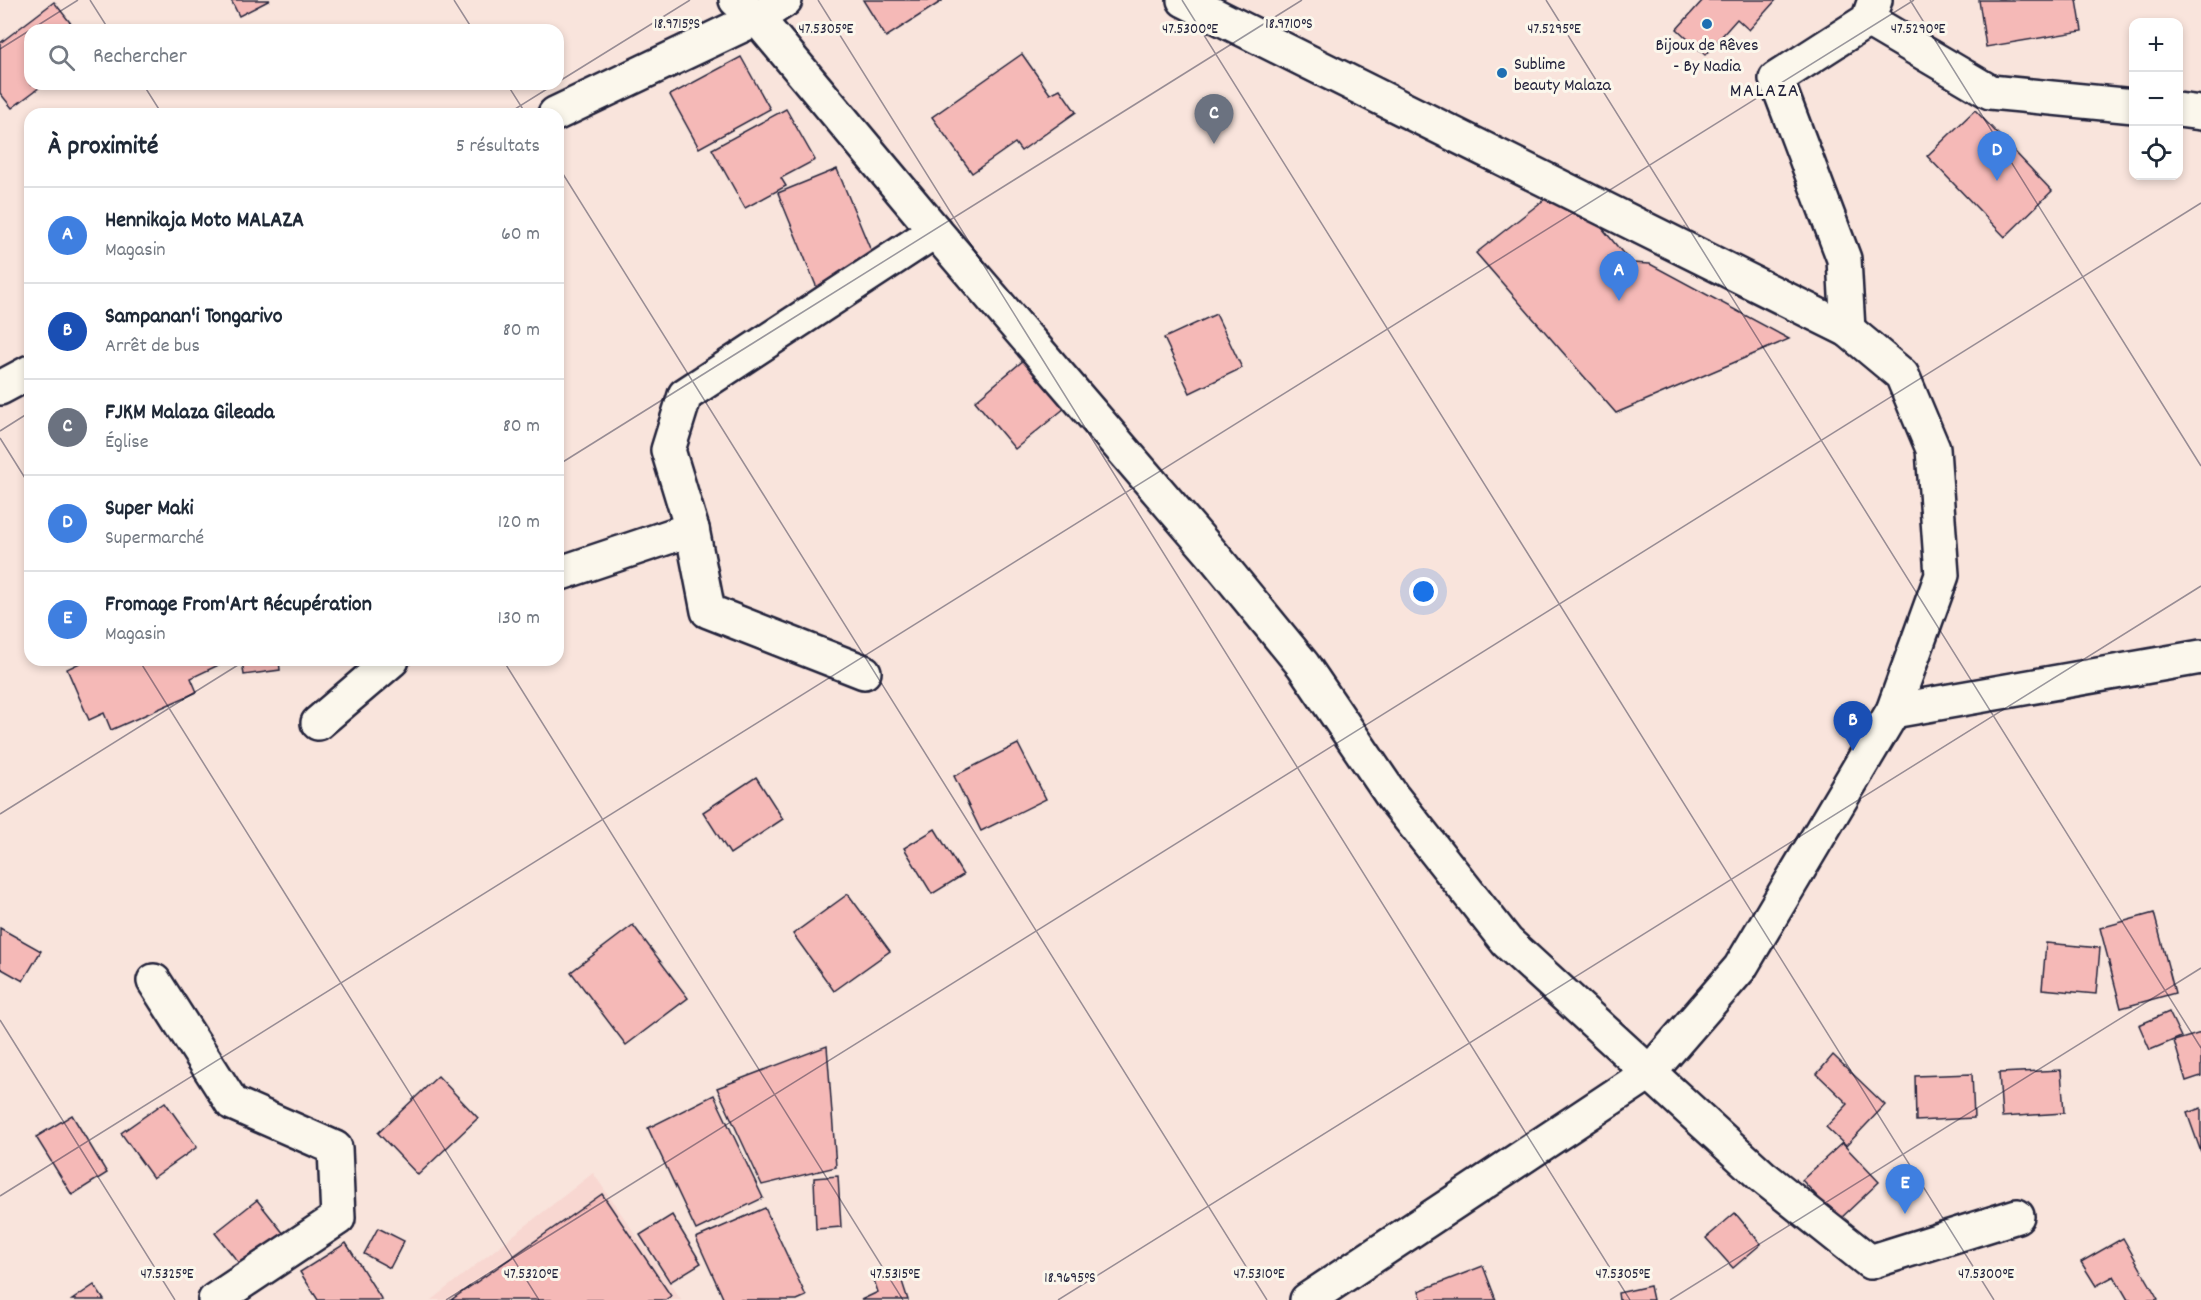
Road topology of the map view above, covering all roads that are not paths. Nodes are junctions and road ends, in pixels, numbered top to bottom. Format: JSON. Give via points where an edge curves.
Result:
{"nodes":[{"id":1,"x":785,"y":0,"type":"edge"},
{"id":2,"x":1184,"y":0,"type":"edge"},
{"id":3,"x":746,"y":9,"type":"edge"},
{"id":4,"x":1871,"y":10,"type":"edge"},
{"id":5,"x":2129,"y":106,"type":"edge"},
{"id":6,"x":564,"y":109,"type":"edge"},
{"id":7,"x":2183,"y":110,"type":"edge"},
{"id":8,"x":2201,"y":112,"type":"edge"},
{"id":9,"x":935,"y":231,"type":"junction"},
{"id":10,"x":1848,"y":330,"type":"junction"},
{"id":11,"x":24,"y":375,"type":"edge"},
{"id":12,"x":0,"y":388,"type":"edge"},
{"id":13,"x":692,"y":530,"type":"junction"},
{"id":14,"x":564,"y":572,"type":"edge"},
{"id":15,"x":2201,"y":657,"type":"edge"},
{"id":16,"x":385,"y":666,"type":"edge"},
{"id":17,"x":864,"y":672,"type":"dead end"},
{"id":18,"x":1893,"y":711,"type":"junction"},
{"id":19,"x":318,"y":723,"type":"dead end"},
{"id":20,"x":154,"y":981,"type":"dead end"},
{"id":21,"x":1649,"y":1073,"type":"junction"},
{"id":22,"x":2017,"y":1216,"type":"dead end"},
{"id":23,"x":215,"y":1300,"type":"edge"},
{"id":24,"x":1307,"y":1300,"type":"edge"}],
"edges":[{"from":1,"to":3,"type":"street"},
{"from":2,"to":10,"type":"street"},
{"from":3,"to":6,"type":"street"},
{"from":3,"to":9,"type":"street"},
{"from":4,"to":5,"type":"street","via":[[1990,92]]},
{"from":4,"to":10,"type":"street","via":[[1776,79],[1844,258]]},
{"from":7,"to":8,"type":"street"},
{"from":9,"to":13,"type":"street","via":[[685,395],[668,450]]},
{"from":9,"to":21,"type":"street","via":[[1303,665],[1392,796],[1508,942]]},
{"from":10,"to":18,"type":"street","via":[[1902,375],[1933,449],[1942,574]]},
{"from":11,"to":12,"type":"street"},
{"from":13,"to":14,"type":"street"},
{"from":13,"to":17,"type":"street","via":[[708,611]]},
{"from":15,"to":18,"type":"street"},
{"from":16,"to":19,"type":"street"},
{"from":18,"to":21,"type":"street","via":[[1740,969]]},
{"from":20,"to":23,"type":"street","via":[[232,1103],[335,1148],[338,1218]]},
{"from":21,"to":22,"type":"street","via":[[1762,1176],[1870,1262]]},
{"from":21,"to":24,"type":"street"}]}
